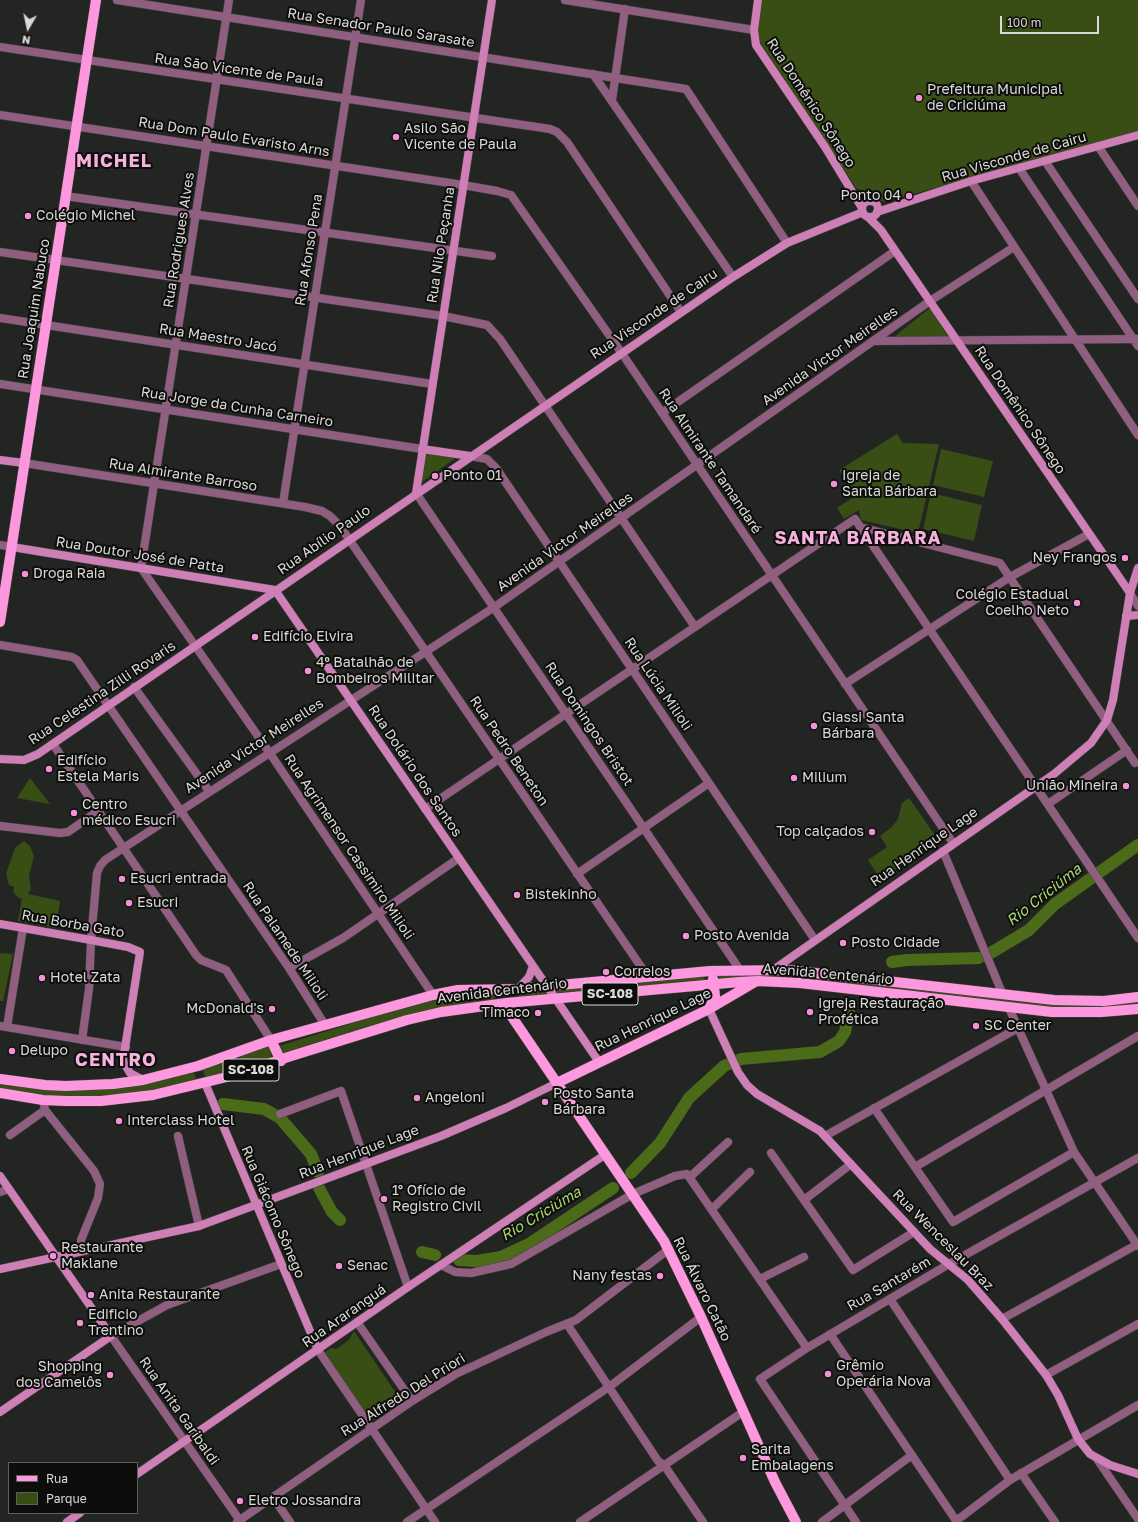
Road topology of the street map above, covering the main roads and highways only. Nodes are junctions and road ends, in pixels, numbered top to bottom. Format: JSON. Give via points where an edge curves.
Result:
{"nodes":[{"id":1,"x":96,"y":0,"type":"edge"},
{"id":2,"x":1,"y":609,"type":"edge"},
{"id":3,"x":0,"y":622,"type":"edge"},
{"id":4,"x":773,"y":970,"type":"junction"},
{"id":5,"x":710,"y":971,"type":"junction"},
{"id":6,"x":758,"y":981,"type":"junction"},
{"id":7,"x":715,"y":984,"type":"junction"},
{"id":8,"x":518,"y":989,"type":"junction"},
{"id":9,"x":1138,"y":997,"type":"edge"},
{"id":10,"x":504,"y":1006,"type":"junction"},
{"id":11,"x":709,"y":1009,"type":"junction"},
{"id":12,"x":1138,"y":1009,"type":"edge"},
{"id":13,"x":271,"y":1040,"type":"junction"},
{"id":14,"x":280,"y":1061,"type":"junction"},
{"id":15,"x":198,"y":1066,"type":"junction"},
{"id":16,"x":0,"y":1079,"type":"edge"},
{"id":17,"x":205,"y":1083,"type":"junction"},
{"id":18,"x":557,"y":1083,"type":"junction"},
{"id":19,"x":0,"y":1094,"type":"edge"},
{"id":20,"x":796,"y":1522,"type":"edge"}],
"edges":[{"from":1,"to":2,"type":"main road","name":"Rua Joaquim Nabuco"},
{"from":2,"to":3,"type":"main road","name":"Rua Joaquim Nabuco"},
{"from":4,"to":5,"type":"main road","name":"Avenida Centenário","number":"SC-108"},
{"from":4,"to":6,"type":"main road","name":"Rua Henrique Lage"},
{"from":4,"to":9,"type":"main road","name":"Avenida Centenário","number":"SC-108","via":[[1075,1001]]},
{"from":5,"to":7,"type":"main road"},
{"from":5,"to":8,"type":"main road","name":"Avenida Centenário","number":"SC-108"},
{"from":6,"to":7,"type":"main road","name":"Avenida Centenário","number":"SC-108"},
{"from":6,"to":11,"type":"main road","name":"Rua Henrique Lage"},
{"from":6,"to":12,"type":"main road","name":"Avenida Centenário","number":"SC-108","via":[[800,983],[1052,1012],[1085,1013]]},
{"from":7,"to":10,"type":"main road","name":"Avenida Centenário","number":"SC-108"},
{"from":7,"to":11,"type":"main road","via":[[715,996]]},
{"from":8,"to":10,"type":"main road","via":[[508,996]]},
{"from":8,"to":13,"type":"main road","name":"Avenida Centenário","number":"SC-108","via":[[471,989],[433,995]]},
{"from":10,"to":14,"type":"main road","name":"Avenida Centenário","number":"SC-108","via":[[458,1008],[407,1020]]},
{"from":10,"to":18,"type":"main road","name":"Rua Álvaro Catão"},
{"from":11,"to":18,"type":"main road","name":"Rua Henrique Lage"},
{"from":13,"to":14,"type":"main road"},
{"from":13,"to":15,"type":"main road","name":"Avenida Centenário"},
{"from":14,"to":17,"type":"main road","name":"Avenida Centenário","number":"SC-108"},
{"from":15,"to":16,"type":"main road","name":"Avenida Centenário","via":[[143,1080],[113,1084],[66,1086]]},
{"from":15,"to":17,"type":"main road"},
{"from":17,"to":19,"type":"main road","name":"Avenida Centenário","number":"SC-108","via":[[169,1092],[119,1099],[44,1105]]},
{"from":18,"to":20,"type":"main road","name":"Rua Álvaro Catão","via":[[669,1249],[775,1482]]}]}
